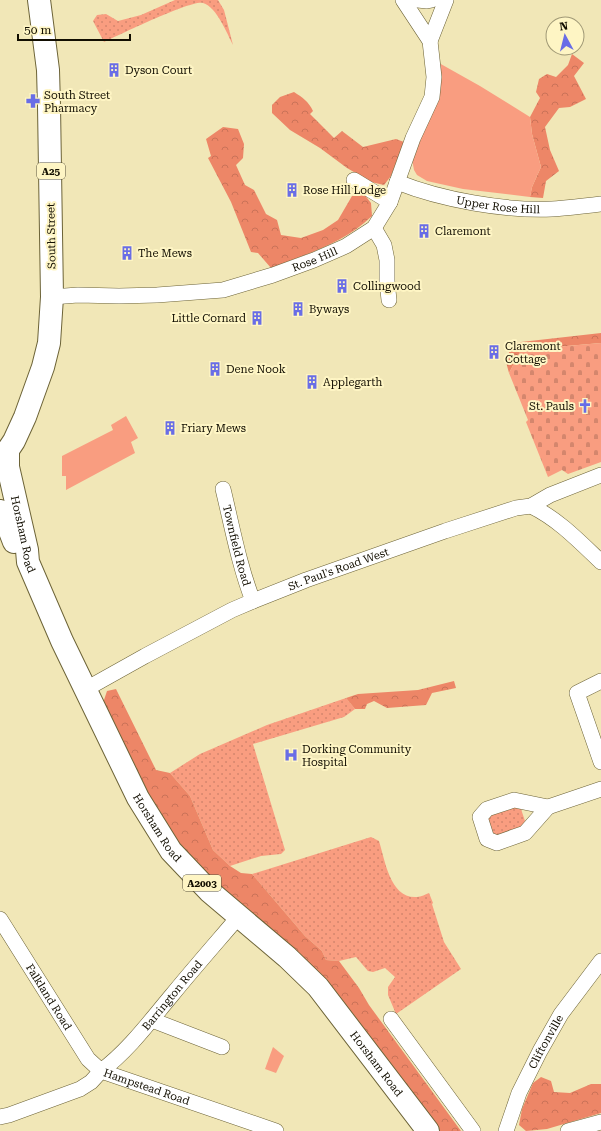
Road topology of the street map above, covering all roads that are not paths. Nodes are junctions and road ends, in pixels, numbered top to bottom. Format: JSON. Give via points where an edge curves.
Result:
{"nodes":[{"id":1,"x":39,"y":0,"type":"edge"},
{"id":2,"x":403,"y":0,"type":"edge"},
{"id":3,"x":418,"y":0,"type":"edge"},
{"id":4,"x":432,"y":0,"type":"edge"},
{"id":5,"x":446,"y":0,"type":"edge"},
{"id":6,"x":430,"y":41,"type":"junction"},
{"id":7,"x":354,"y":180,"type":"dead end"},
{"id":8,"x":397,"y":182,"type":"junction"},
{"id":9,"x":390,"y":202,"type":"junction"},
{"id":10,"x":601,"y":204,"type":"edge"},
{"id":11,"x":374,"y":228,"type":"junction"},
{"id":12,"x":52,"y":296,"type":"junction"},
{"id":13,"x":389,"y":300,"type":"dead end"},
{"id":14,"x":4,"y":457,"type":"edge"},
{"id":15,"x":601,"y":475,"type":"edge"},
{"id":16,"x":223,"y":489,"type":"dead end"},
{"id":17,"x":531,"y":506,"type":"junction"},
{"id":18,"x":0,"y":511,"type":"edge"},
{"id":19,"x":28,"y":562,"type":"junction"},
{"id":20,"x":601,"y":562,"type":"edge"},
{"id":21,"x":254,"y":601,"type":"junction"},
{"id":22,"x":601,"y":681,"type":"edge"},
{"id":23,"x":86,"y":689,"type":"junction"},
{"id":24,"x":601,"y":762,"type":"edge"},
{"id":25,"x":601,"y":789,"type":"edge"},
{"id":26,"x":548,"y":807,"type":"dead end"},
{"id":27,"x":240,"y":916,"type":"junction"},
{"id":28,"x":0,"y":919,"type":"edge"},
{"id":29,"x":601,"y":961,"type":"edge"},
{"id":30,"x":391,"y":1019,"type":"dead end"},
{"id":31,"x":152,"y":1020,"type":"junction"},
{"id":32,"x":222,"y":1047,"type":"dead end"},
{"id":33,"x":101,"y":1072,"type":"junction"},
{"id":34,"x":0,"y":1117,"type":"edge"},
{"id":35,"x":601,"y":1122,"type":"edge"},
{"id":36,"x":276,"y":1131,"type":"edge"},
{"id":37,"x":428,"y":1131,"type":"edge"},
{"id":38,"x":473,"y":1131,"type":"edge"},
{"id":39,"x":506,"y":1131,"type":"edge"},
{"id":40,"x":568,"y":1131,"type":"edge"}],
"edges":[{"from":1,"to":12,"type":"main road","name":"South Street","number":"A25","via":[[48,70]]},
{"from":2,"to":6,"type":"street","name":"Rose Hill"},
{"from":3,"to":4,"type":"street"},
{"from":5,"to":6,"type":"street","name":"Rose Hill"},
{"from":6,"to":8,"type":"street","name":"Rose Hill","via":[[434,77],[432,97]]},
{"from":7,"to":9,"type":"street"},
{"from":8,"to":9,"type":"street","name":"Rose Hill"},
{"from":8,"to":10,"type":"street","name":"Upper Rose Hill","via":[[410,188],[444,196],[516,208],[553,209]]},
{"from":9,"to":11,"type":"street","name":"Rose Hill"},
{"from":11,"to":12,"type":"street","name":"Rose Hill","via":[[346,246],[314,260],[223,290],[157,295]]},
{"from":11,"to":13,"type":"street","via":[[384,245]]},
{"from":12,"to":14,"type":"main road","name":"South Street","number":"A25","via":[[49,343],[43,367],[26,417]]},
{"from":14,"to":19,"type":"main road","name":"Horsham Road","number":"A2003"},
{"from":15,"to":17,"type":"street","name":"St. Paul's Road West","via":[[557,492]]},
{"from":16,"to":21,"type":"street","name":"Townfield Road","via":[[238,551]]},
{"from":17,"to":20,"type":"street","via":[[560,524]]},
{"from":17,"to":21,"type":"street","name":"St. Paul's Road West","via":[[516,508],[431,536]]},
{"from":18,"to":19,"type":"main road","number":"A2003","via":[[19,553]]},
{"from":19,"to":23,"type":"main road","name":"Horsham Road","number":"A2003"},
{"from":21,"to":23,"type":"street","name":"St. Paul's Road West","via":[[232,610]]},
{"from":22,"to":24,"type":"street","via":[[577,693]]},
{"from":23,"to":27,"type":"main road","name":"Horsham Road","number":"A2003","via":[[138,798],[171,851],[209,890]]},
{"from":25,"to":26,"type":"street"},
{"from":27,"to":31,"type":"street","name":"Barrington Road"},
{"from":27,"to":37,"type":"main road","name":"Horsham Road","number":"A2003","via":[[318,987]]},
{"from":28,"to":33,"type":"street","name":"Falkland Road","via":[[88,1059]]},
{"from":29,"to":39,"type":"street","name":"Cliftonville","via":[[561,1014],[540,1051],[519,1093]]},
{"from":30,"to":38,"type":"street"},
{"from":31,"to":32,"type":"street"},
{"from":31,"to":33,"type":"street","name":"Barrington Road"},
{"from":33,"to":34,"type":"street","name":"Hampstead Road","via":[[80,1089]]},
{"from":33,"to":36,"type":"street","name":"Hampstead Road"},
{"from":35,"to":40,"type":"street"}]}
